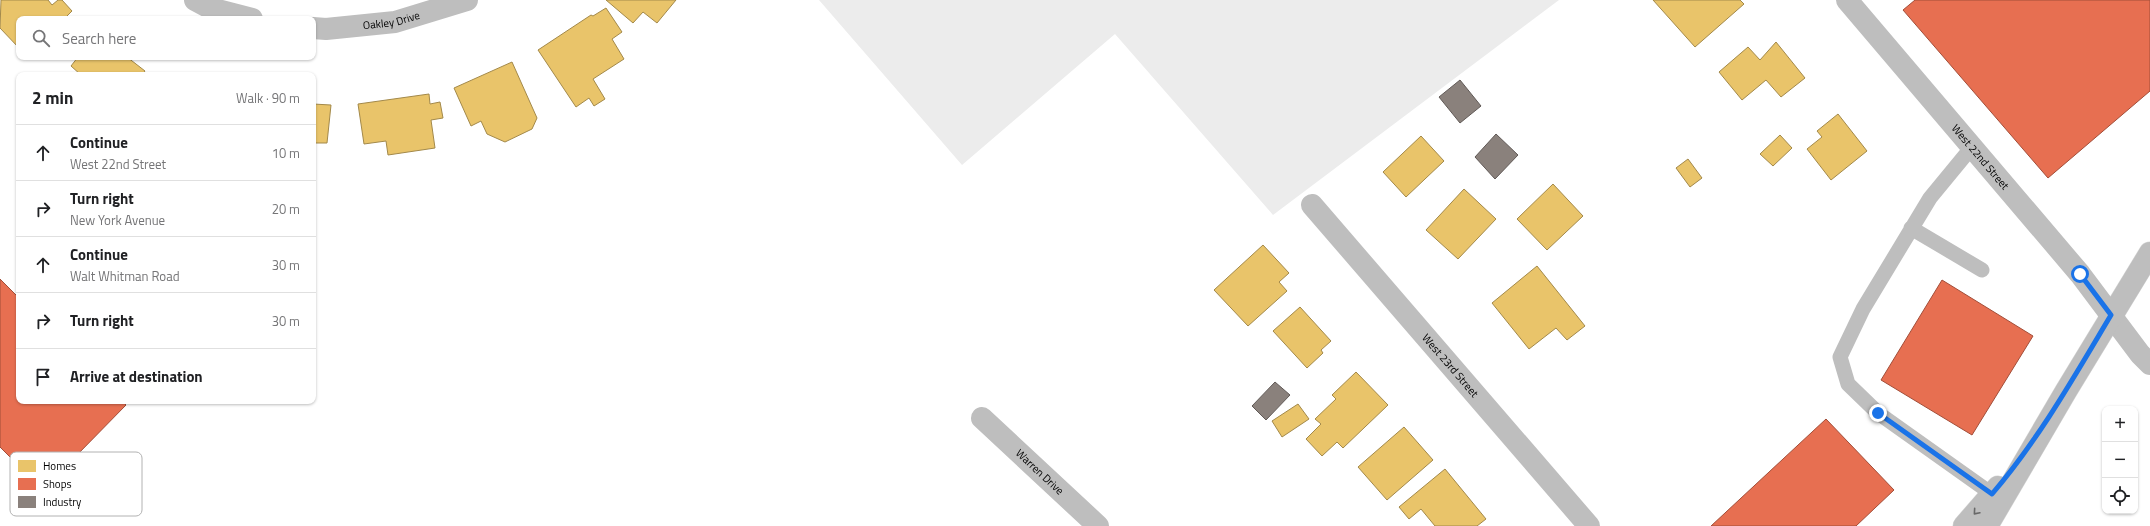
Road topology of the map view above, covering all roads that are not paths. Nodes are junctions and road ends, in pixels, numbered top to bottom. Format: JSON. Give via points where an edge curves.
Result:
{"nodes":[{"id":1,"x":195,"y":0,"type":"edge"},
{"id":2,"x":467,"y":0,"type":"edge"},
{"id":3,"x":1847,"y":0,"type":"edge"},
{"id":4,"x":241,"y":16,"type":"edge"},
{"id":5,"x":316,"y":28,"type":"edge"},
{"id":6,"x":1972,"y":147,"type":"junction"},
{"id":7,"x":1312,"y":205,"type":"dead end"},
{"id":8,"x":1911,"y":228,"type":"junction"},
{"id":9,"x":2150,"y":253,"type":"edge"},
{"id":10,"x":1982,"y":270,"type":"dead end"},
{"id":11,"x":2111,"y":315,"type":"junction"},
{"id":12,"x":2150,"y":364,"type":"edge"},
{"id":13,"x":2066,"y":391,"type":"junction"},
{"id":14,"x":982,"y":418,"type":"dead end"},
{"id":15,"x":1992,"y":494,"type":"junction"},
{"id":16,"x":1098,"y":526,"type":"edge"},
{"id":17,"x":1589,"y":526,"type":"edge"},
{"id":18,"x":1964,"y":526,"type":"edge"},
{"id":19,"x":1987,"y":526,"type":"edge"}],
"edges":[{"from":1,"to":4,"type":"street","via":[[210,8]]},
{"from":2,"to":5,"type":"street","name":"Oakley Drive","via":[[395,22]]},
{"from":3,"to":6,"type":"street","name":"West 22nd Street"},
{"from":6,"to":8,"type":"lane","via":[[1930,198]]},
{"from":6,"to":11,"type":"street","name":"West 22nd Street","via":[[2080,274]]},
{"from":7,"to":17,"type":"street","name":"West 23rd Street"},
{"from":8,"to":10,"type":"lane"},
{"from":8,"to":15,"type":"lane","via":[[1863,309],[1840,357],[1848,384],[1878,413]]},
{"from":9,"to":11,"type":"street"},
{"from":11,"to":12,"type":"street","name":"West 22nd Street"},
{"from":11,"to":13,"type":"street"},
{"from":13,"to":15,"type":"street","via":[[2016,466]]},
{"from":13,"to":19,"type":"street"},
{"from":14,"to":16,"type":"street","name":"Warren Drive"},
{"from":15,"to":18,"type":"street","one_way":true}]}
